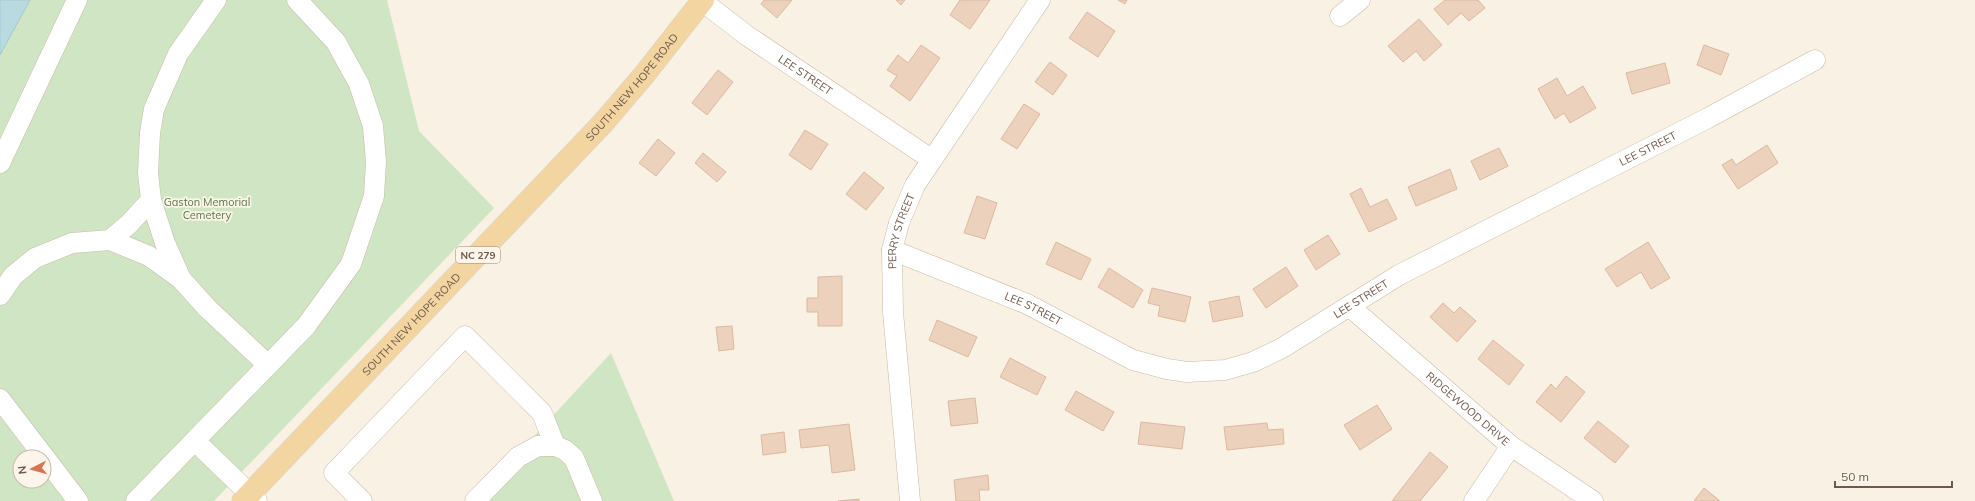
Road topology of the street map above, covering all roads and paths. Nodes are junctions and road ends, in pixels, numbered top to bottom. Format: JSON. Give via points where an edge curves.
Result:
{"nodes":[{"id":1,"x":77,"y":0,"type":"edge"},
{"id":2,"x":216,"y":0,"type":"edge"},
{"id":3,"x":297,"y":0,"type":"edge"},
{"id":4,"x":1040,"y":0,"type":"edge"},
{"id":5,"x":1360,"y":0,"type":"edge"},
{"id":6,"x":702,"y":1,"type":"edge"},
{"id":7,"x":1340,"y":16,"type":"dead end"},
{"id":8,"x":1816,"y":60,"type":"dead end"},
{"id":9,"x":931,"y":159,"type":"junction"},
{"id":10,"x":0,"y":163,"type":"edge"},
{"id":11,"x":151,"y":200,"type":"junction"},
{"id":12,"x":110,"y":240,"type":"junction"},
{"id":13,"x":892,"y":250,"type":"junction"},
{"id":14,"x":181,"y":279,"type":"junction"},
{"id":15,"x":0,"y":295,"type":"edge"},
{"id":16,"x":1349,"y":306,"type":"junction"},
{"id":17,"x":267,"y":364,"type":"junction"},
{"id":18,"x":0,"y":399,"type":"edge"},
{"id":19,"x":195,"y":441,"type":"junction"},
{"id":20,"x":555,"y":446,"type":"junction"},
{"id":21,"x":1511,"y":446,"type":"junction"},
{"id":22,"x":249,"y":499,"type":"edge"},
{"id":23,"x":78,"y":501,"type":"edge"},
{"id":24,"x":136,"y":501,"type":"edge"},
{"id":25,"x":362,"y":501,"type":"edge"},
{"id":26,"x":475,"y":501,"type":"edge"},
{"id":27,"x":592,"y":501,"type":"edge"},
{"id":28,"x":910,"y":501,"type":"edge"},
{"id":29,"x":1474,"y":501,"type":"edge"},
{"id":30,"x":1593,"y":501,"type":"edge"}],
"edges":[{"from":1,"to":10,"type":"street"},
{"from":2,"to":11,"type":"street","via":[[178,54],[154,109],[148,173]]},
{"from":3,"to":17,"type":"street","via":[[336,42],[359,84],[373,126],[376,162],[374,196],[351,264],[306,326]]},
{"from":4,"to":9,"type":"street","name":"PERRY STREET"},
{"from":5,"to":7,"type":"street"},
{"from":6,"to":9,"type":"street","name":"LEE STREET","via":[[746,35]]},
{"from":6,"to":22,"type":"main road","name":"SOUTH NEW HOPE ROAD","number":"NC 279","via":[[603,123]]},
{"from":8,"to":16,"type":"street","name":"LEE STREET","via":[[1708,118],[1399,275]]},
{"from":9,"to":13,"type":"street","name":"PERRY STREET","via":[[915,185],[899,223]]},
{"from":11,"to":12,"type":"street"},
{"from":11,"to":14,"type":"street","via":[[165,243]]},
{"from":12,"to":14,"type":"street","via":[[148,256]]},
{"from":12,"to":15,"type":"street","via":[[72,244],[35,258],[13,276]]},
{"from":13,"to":16,"type":"street","name":"LEE STREET","via":[[1001,292],[1133,360],[1187,372],[1225,370],[1253,362],[1282,348]]},
{"from":13,"to":28,"type":"street","name":"PERRY STREET","via":[[893,312]]},
{"from":14,"to":17,"type":"street","via":[[207,308]]},
{"from":16,"to":21,"type":"street","name":"RIDGEWOOD DRIVE"},
{"from":17,"to":19,"type":"street"},
{"from":18,"to":23,"type":"street"},
{"from":19,"to":22,"type":"street"},
{"from":19,"to":24,"type":"street"},
{"from":20,"to":25,"type":"street","via":[[542,413],[465,336],[334,473]]},
{"from":20,"to":26,"type":"street","via":[[538,446],[524,452]]},
{"from":20,"to":27,"type":"street","via":[[574,458]]},
{"from":21,"to":29,"type":"street"},
{"from":21,"to":30,"type":"street","name":"RIDGEWOOD DRIVE"}]}
